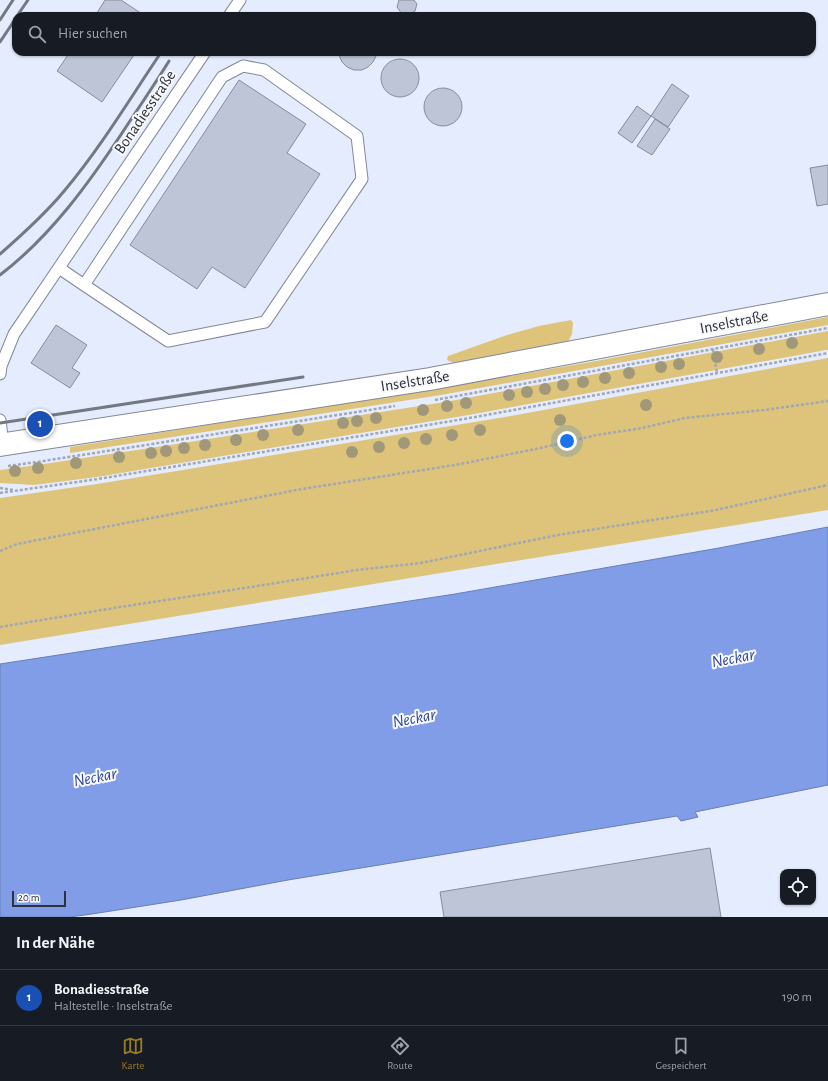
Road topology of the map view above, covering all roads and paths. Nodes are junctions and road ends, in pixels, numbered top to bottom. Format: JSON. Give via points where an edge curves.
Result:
{"nodes":[{"id":1,"x":240,"y":0,"type":"edge"},
{"id":2,"x":232,"y":12,"type":"edge"},
{"id":3,"x":202,"y":56,"type":"edge"},
{"id":4,"x":59,"y":268,"type":"junction"},
{"id":5,"x":84,"y":285,"type":"junction"},
{"id":6,"x":828,"y":304,"type":"edge"},
{"id":7,"x":713,"y":349,"type":"dead end"},
{"id":8,"x":828,"y":353,"type":"edge"},
{"id":9,"x":717,"y":373,"type":"junction"},
{"id":10,"x":0,"y":374,"type":"edge"},
{"id":11,"x":828,"y":401,"type":"edge"},
{"id":12,"x":0,"y":420,"type":"edge"},
{"id":13,"x":2,"y":445,"type":"edge"},
{"id":14,"x":828,"y":485,"type":"edge"},
{"id":15,"x":0,"y":488,"type":"edge"},
{"id":16,"x":18,"y":490,"type":"junction"},
{"id":17,"x":0,"y":493,"type":"edge"},
{"id":18,"x":0,"y":551,"type":"edge"},
{"id":19,"x":0,"y":627,"type":"edge"}],
"edges":[{"from":1,"to":2,"type":"lane"},
{"from":3,"to":4,"type":"lane","name":"Bonadiesstraße"},
{"from":4,"to":5,"type":"lane"},
{"from":4,"to":10,"type":"lane","name":"Bonadiesstraße","via":[[14,334]]},
{"from":5,"to":5,"type":"lane","via":[[168,342],[265,322],[362,179],[357,136],[264,70],[243,66],[222,77]]},
{"from":6,"to":13,"type":"street","name":"Inselstraße","via":[[435,378]]},
{"from":7,"to":9,"type":"path"},
{"from":8,"to":9,"type":"path"},
{"from":9,"to":16,"type":"path","via":[[456,420]]},
{"from":11,"to":18,"type":"path","via":[[685,418],[455,465],[302,488],[17,544]]},
{"from":12,"to":13,"type":"lane"},
{"from":14,"to":19,"type":"path","via":[[716,510],[558,535],[421,563],[357,570]]},
{"from":15,"to":16,"type":"path"},
{"from":16,"to":17,"type":"path"}]}
